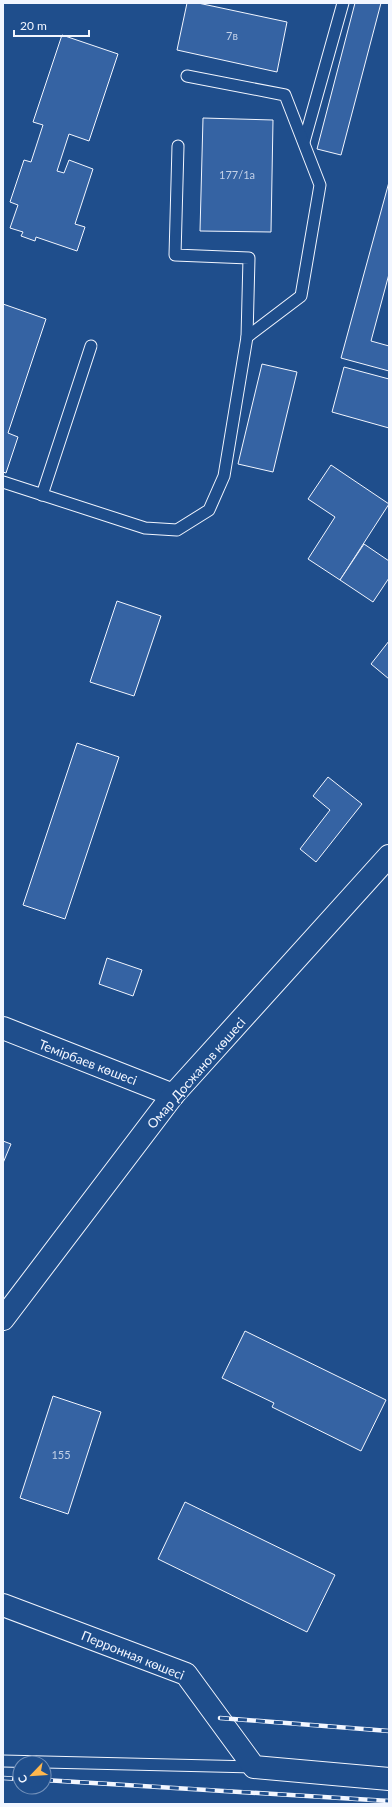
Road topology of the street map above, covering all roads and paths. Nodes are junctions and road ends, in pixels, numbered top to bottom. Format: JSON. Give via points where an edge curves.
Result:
{"nodes":[{"id":1,"x":343,"y":3,"type":"edge"},
{"id":2,"x":187,"y":76,"type":"dead end"},
{"id":3,"x":304,"y":142,"type":"junction"},
{"id":4,"x":178,"y":146,"type":"dead end"},
{"id":5,"x":247,"y":337,"type":"junction"},
{"id":6,"x":91,"y":346,"type":"dead end"},
{"id":7,"x":3,"y":482,"type":"edge"},
{"id":8,"x":42,"y":495,"type":"junction"},
{"id":9,"x":389,"y":856,"type":"edge"},
{"id":10,"x":3,"y":1028,"type":"edge"},
{"id":11,"x":173,"y":1095,"type":"junction"},
{"id":12,"x":3,"y":1319,"type":"edge"},
{"id":13,"x":3,"y":1605,"type":"edge"},
{"id":14,"x":3,"y":1761,"type":"edge"},
{"id":15,"x":254,"y":1767,"type":"junction"},
{"id":16,"x":389,"y":1779,"type":"edge"}],
"edges":[{"from":1,"to":3,"type":"lane"},
{"from":2,"to":3,"type":"lane","via":[[285,95]]},
{"from":3,"to":5,"type":"lane","via":[[320,185],[301,296]]},
{"from":4,"to":5,"type":"lane","via":[[175,255],[249,258]]},
{"from":5,"to":8,"type":"lane","via":[[224,476],[209,510],[177,530],[144,528]]},
{"from":6,"to":8,"type":"lane"},
{"from":7,"to":8,"type":"lane"},
{"from":9,"to":11,"type":"street","name":"Омар Досжанов көшесі"},
{"from":10,"to":11,"type":"street","name":"Темірбаев көшесі"},
{"from":11,"to":12,"type":"street","name":"Омар Досжанов көшесі"},
{"from":13,"to":15,"type":"street","name":"Перронная көшесі","via":[[186,1674]]},
{"from":14,"to":15,"type":"lane"},
{"from":15,"to":16,"type":"street"}]}
